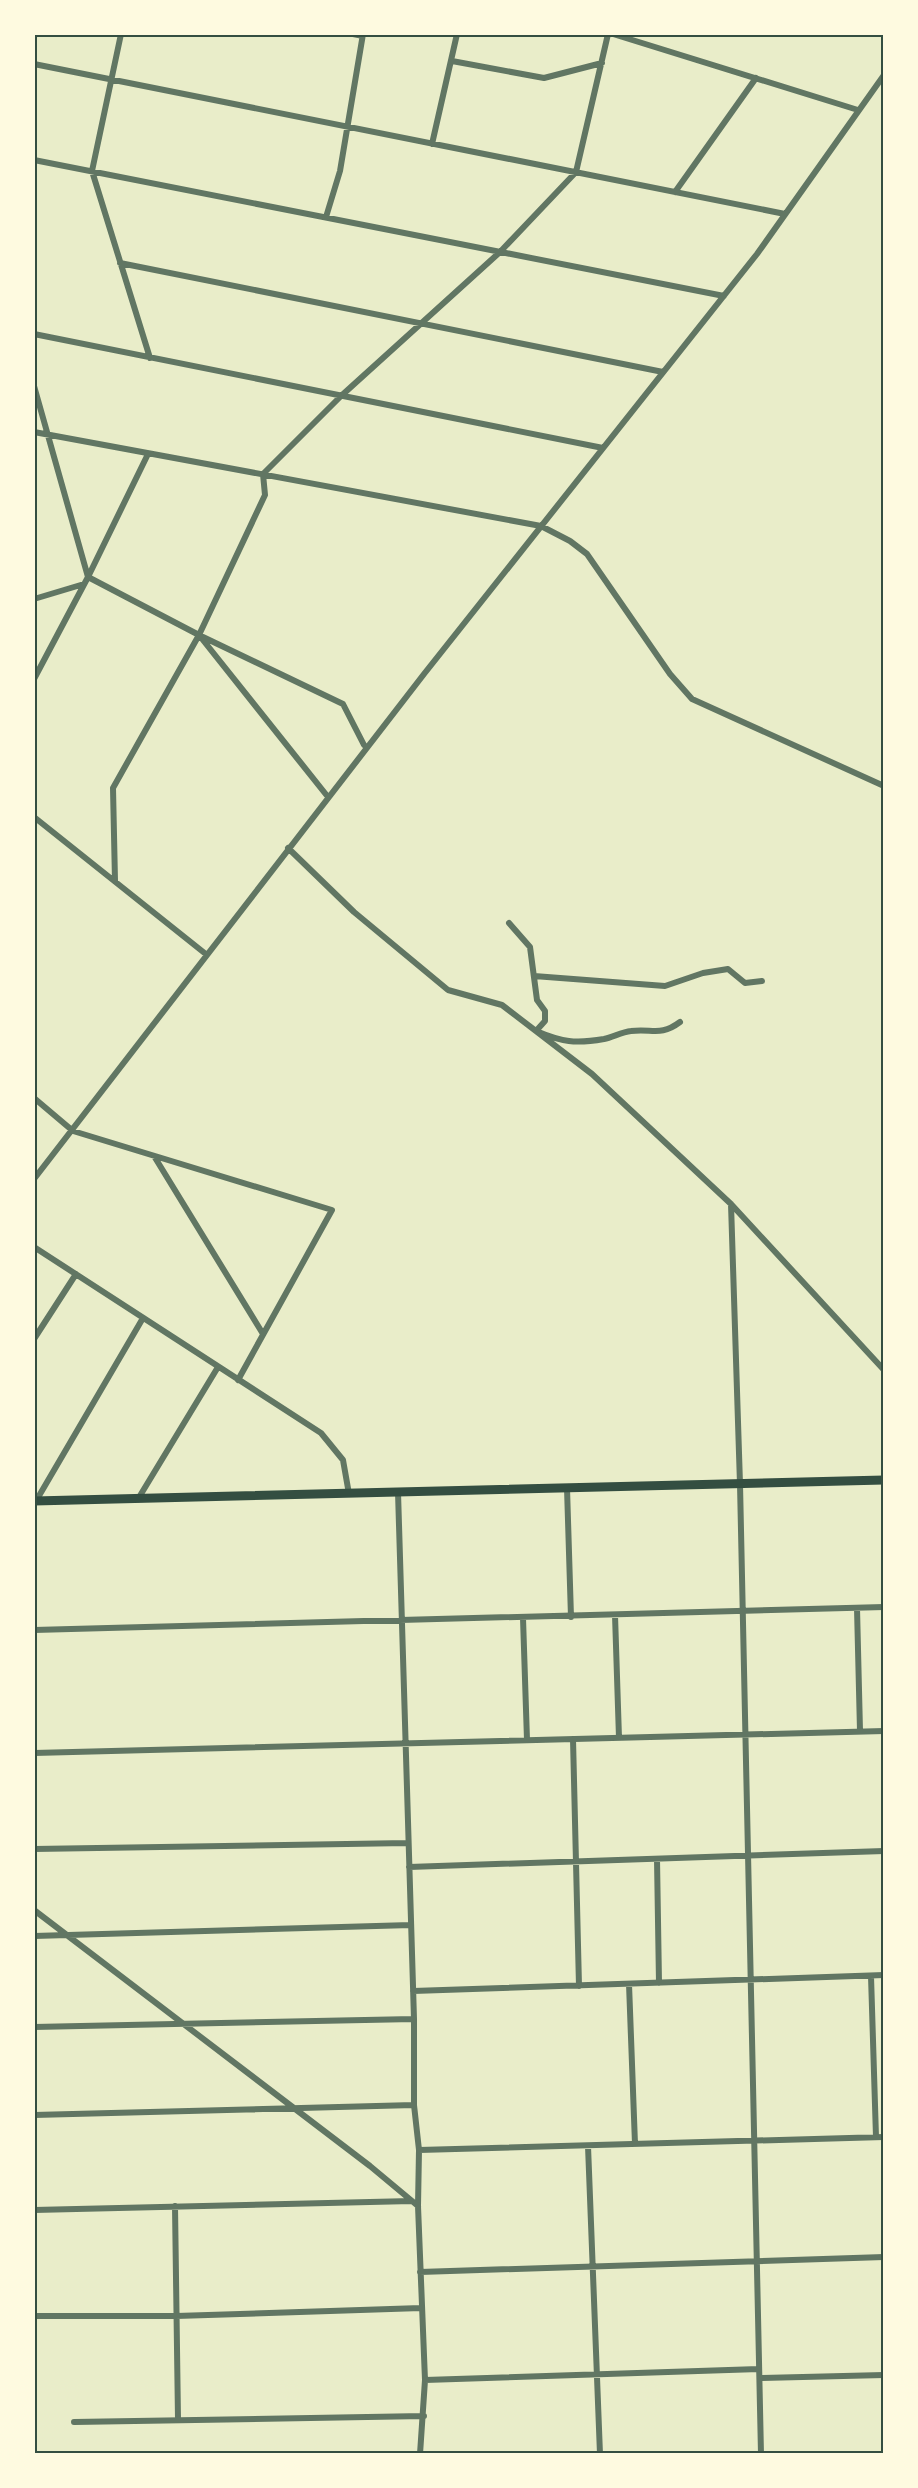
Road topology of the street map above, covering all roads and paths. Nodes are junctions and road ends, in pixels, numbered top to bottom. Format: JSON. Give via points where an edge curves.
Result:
{"nodes":[{"id":1,"x":121,"y":34,"type":"edge"},
{"id":2,"x":353,"y":34,"type":"edge"},
{"id":3,"x":457,"y":34,"type":"edge"},
{"id":4,"x":608,"y":34,"type":"edge"},
{"id":5,"x":613,"y":34,"type":"edge"},
{"id":6,"x":363,"y":35,"type":"edge"},
{"id":7,"x":452,"y":61,"type":"junction"},
{"id":8,"x":602,"y":63,"type":"junction"},
{"id":9,"x":34,"y":64,"type":"edge"},
{"id":10,"x":884,"y":75,"type":"edge"},
{"id":11,"x":756,"y":78,"type":"junction"},
{"id":12,"x":112,"y":80,"type":"junction"},
{"id":13,"x":858,"y":110,"type":"junction"},
{"id":14,"x":347,"y":127,"type":"junction"},
{"id":15,"x":432,"y":144,"type":"junction"},
{"id":16,"x":34,"y":160,"type":"edge"},
{"id":17,"x":92,"y":171,"type":"junction"},
{"id":18,"x":576,"y":172,"type":"junction"},
{"id":19,"x":675,"y":192,"type":"junction"},
{"id":20,"x":785,"y":214,"type":"junction"},
{"id":21,"x":326,"y":217,"type":"junction"},
{"id":22,"x":500,"y":252,"type":"junction"},
{"id":23,"x":120,"y":263,"type":"junction"},
{"id":24,"x":724,"y":296,"type":"junction"},
{"id":25,"x":422,"y":323,"type":"junction"},
{"id":26,"x":34,"y":334,"type":"edge"},
{"id":27,"x":150,"y":358,"type":"junction"},
{"id":28,"x":663,"y":372,"type":"junction"},
{"id":29,"x":34,"y":386,"type":"edge"},
{"id":30,"x":342,"y":396,"type":"junction"},
{"id":31,"x":39,"y":433,"type":"edge"},
{"id":32,"x":603,"y":448,"type":"junction"},
{"id":33,"x":148,"y":454,"type":"junction"},
{"id":34,"x":263,"y":474,"type":"junction"},
{"id":35,"x":541,"y":526,"type":"junction"},
{"id":36,"x":88,"y":577,"type":"junction"},
{"id":37,"x":84,"y":584,"type":"junction"},
{"id":38,"x":34,"y":599,"type":"edge"},
{"id":39,"x":199,"y":635,"type":"junction"},
{"id":40,"x":34,"y":679,"type":"edge"},
{"id":41,"x":364,"y":744,"type":"dead end"},
{"id":42,"x":884,"y":786,"type":"edge"},
{"id":43,"x":328,"y":797,"type":"junction"},
{"id":44,"x":35,"y":820,"type":"edge"},
{"id":45,"x":288,"y":848,"type":"junction"},
{"id":46,"x":115,"y":881,"type":"junction"},
{"id":47,"x":509,"y":923,"type":"dead end"},
{"id":48,"x":207,"y":955,"type":"junction"},
{"id":49,"x":534,"y":976,"type":"junction"},
{"id":50,"x":762,"y":981,"type":"dead end"},
{"id":51,"x":680,"y":1022,"type":"dead end"},
{"id":52,"x":536,"y":1031,"type":"junction"},
{"id":53,"x":34,"y":1098,"type":"edge"},
{"id":54,"x":73,"y":1131,"type":"junction"},
{"id":55,"x":153,"y":1155,"type":"junction"},
{"id":56,"x":34,"y":1179,"type":"edge"},
{"id":57,"x":731,"y":1204,"type":"junction"},
{"id":58,"x":34,"y":1247,"type":"edge"},
{"id":59,"x":76,"y":1274,"type":"junction"},
{"id":60,"x":143,"y":1318,"type":"junction"},
{"id":61,"x":263,"y":1334,"type":"junction"},
{"id":62,"x":34,"y":1340,"type":"edge"},
{"id":63,"x":218,"y":1366,"type":"junction"},
{"id":64,"x":884,"y":1370,"type":"edge"},
{"id":65,"x":238,"y":1380,"type":"junction"},
{"id":66,"x":884,"y":1480,"type":"edge"},
{"id":67,"x":740,"y":1484,"type":"junction"},
{"id":68,"x":567,"y":1488,"type":"junction"},
{"id":69,"x":398,"y":1492,"type":"junction"},
{"id":70,"x":349,"y":1494,"type":"junction"},
{"id":71,"x":138,"y":1499,"type":"junction"},
{"id":72,"x":35,"y":1501,"type":"edge"},
{"id":73,"x":884,"y":1607,"type":"edge"},
{"id":74,"x":857,"y":1608,"type":"junction"},
{"id":75,"x":743,"y":1612,"type":"junction"},
{"id":76,"x":615,"y":1615,"type":"junction"},
{"id":77,"x":571,"y":1617,"type":"junction"},
{"id":78,"x":523,"y":1618,"type":"junction"},
{"id":79,"x":402,"y":1620,"type":"junction"},
{"id":80,"x":34,"y":1630,"type":"edge"},
{"id":81,"x":860,"y":1731,"type":"junction"},
{"id":82,"x":884,"y":1731,"type":"edge"},
{"id":83,"x":746,"y":1734,"type":"junction"},
{"id":84,"x":619,"y":1738,"type":"junction"},
{"id":85,"x":573,"y":1739,"type":"junction"},
{"id":86,"x":527,"y":1740,"type":"junction"},
{"id":87,"x":405,"y":1743,"type":"junction"},
{"id":88,"x":34,"y":1753,"type":"edge"},
{"id":89,"x":408,"y":1843,"type":"junction"},
{"id":90,"x":34,"y":1849,"type":"edge"},
{"id":91,"x":884,"y":1851,"type":"edge"},
{"id":92,"x":748,"y":1855,"type":"junction"},
{"id":93,"x":657,"y":1858,"type":"junction"},
{"id":94,"x":576,"y":1861,"type":"junction"},
{"id":95,"x":409,"y":1867,"type":"junction"},
{"id":96,"x":34,"y":1910,"type":"edge"},
{"id":97,"x":411,"y":1925,"type":"junction"},
{"id":98,"x":68,"y":1935,"type":"junction"},
{"id":99,"x":34,"y":1936,"type":"edge"},
{"id":100,"x":884,"y":1975,"type":"edge"},
{"id":101,"x":871,"y":1976,"type":"junction"},
{"id":102,"x":751,"y":1980,"type":"junction"},
{"id":103,"x":659,"y":1983,"type":"junction"},
{"id":104,"x":629,"y":1984,"type":"junction"},
{"id":105,"x":579,"y":1986,"type":"junction"},
{"id":106,"x":413,"y":1991,"type":"junction"},
{"id":107,"x":414,"y":2019,"type":"junction"},
{"id":108,"x":186,"y":2025,"type":"junction"},
{"id":109,"x":34,"y":2027,"type":"edge"},
{"id":110,"x":414,"y":2105,"type":"junction"},
{"id":111,"x":291,"y":2108,"type":"junction"},
{"id":112,"x":34,"y":2115,"type":"edge"},
{"id":113,"x":880,"y":2137,"type":"edge"},
{"id":114,"x":754,"y":2140,"type":"junction"},
{"id":115,"x":635,"y":2144,"type":"junction"},
{"id":116,"x":588,"y":2145,"type":"junction"},
{"id":117,"x":419,"y":2150,"type":"junction"},
{"id":118,"x":415,"y":2204,"type":"junction"},
{"id":119,"x":175,"y":2206,"type":"junction"},
{"id":120,"x":34,"y":2210,"type":"edge"},
{"id":121,"x":884,"y":2257,"type":"edge"},
{"id":122,"x":757,"y":2261,"type":"junction"},
{"id":123,"x":593,"y":2267,"type":"junction"},
{"id":124,"x":420,"y":2272,"type":"junction"},
{"id":125,"x":421,"y":2308,"type":"junction"},
{"id":126,"x":34,"y":2316,"type":"edge"},
{"id":127,"x":176,"y":2316,"type":"junction"},
{"id":128,"x":759,"y":2369,"type":"junction"},
{"id":129,"x":597,"y":2375,"type":"junction"},
{"id":130,"x":884,"y":2375,"type":"edge"},
{"id":131,"x":760,"y":2378,"type":"junction"},
{"id":132,"x":425,"y":2380,"type":"junction"},
{"id":133,"x":424,"y":2416,"type":"junction"},
{"id":134,"x":178,"y":2419,"type":"junction"},
{"id":135,"x":74,"y":2422,"type":"dead end"},
{"id":136,"x":420,"y":2454,"type":"edge"},
{"id":137,"x":600,"y":2454,"type":"edge"},
{"id":138,"x":761,"y":2454,"type":"edge"}],
"edges":[{"from":1,"to":12,"type":"street"},
{"from":2,"to":6,"type":"street"},
{"from":3,"to":7,"type":"street"},
{"from":4,"to":8,"type":"street"},
{"from":5,"to":11,"type":"street"},
{"from":6,"to":14,"type":"street"},
{"from":7,"to":8,"type":"street","via":[[544,78]]},
{"from":7,"to":15,"type":"street"},
{"from":8,"to":18,"type":"street"},
{"from":9,"to":12,"type":"street"},
{"from":10,"to":13,"type":"street"},
{"from":11,"to":13,"type":"street"},
{"from":11,"to":19,"type":"street"},
{"from":12,"to":14,"type":"street"},
{"from":12,"to":17,"type":"street"},
{"from":13,"to":20,"type":"street"},
{"from":14,"to":15,"type":"street"},
{"from":14,"to":21,"type":"street","via":[[340,171]]},
{"from":15,"to":18,"type":"street"},
{"from":16,"to":17,"type":"street"},
{"from":17,"to":21,"type":"street"},
{"from":17,"to":23,"type":"street"},
{"from":18,"to":19,"type":"street"},
{"from":18,"to":22,"type":"street"},
{"from":19,"to":20,"type":"street"},
{"from":20,"to":24,"type":"street"},
{"from":21,"to":22,"type":"street"},
{"from":22,"to":24,"type":"street"},
{"from":22,"to":25,"type":"street"},
{"from":23,"to":25,"type":"street"},
{"from":23,"to":27,"type":"street"},
{"from":24,"to":28,"type":"street"},
{"from":25,"to":28,"type":"street"},
{"from":25,"to":30,"type":"street"},
{"from":26,"to":27,"type":"street"},
{"from":27,"to":30,"type":"street"},
{"from":28,"to":32,"type":"street"},
{"from":29,"to":31,"type":"street"},
{"from":30,"to":32,"type":"street"},
{"from":30,"to":34,"type":"street"},
{"from":31,"to":33,"type":"street"},
{"from":31,"to":36,"type":"street"},
{"from":32,"to":35,"type":"street"},
{"from":33,"to":34,"type":"street"},
{"from":33,"to":36,"type":"street"},
{"from":34,"to":35,"type":"street"},
{"from":34,"to":39,"type":"street","via":[[265,495]]},
{"from":35,"to":42,"type":"street","via":[[587,554],[670,674],[692,699]]},
{"from":35,"to":43,"type":"street"},
{"from":36,"to":37,"type":"street"},
{"from":36,"to":39,"type":"street"},
{"from":37,"to":38,"type":"street"},
{"from":37,"to":40,"type":"street"},
{"from":39,"to":41,"type":"street","via":[[343,704]]},
{"from":39,"to":43,"type":"street"},
{"from":39,"to":46,"type":"street","via":[[113,788]]},
{"from":43,"to":45,"type":"street"},
{"from":44,"to":46,"type":"street"},
{"from":45,"to":48,"type":"street"},
{"from":45,"to":52,"type":"street","via":[[354,912],[448,990],[502,1005]]},
{"from":46,"to":48,"type":"street"},
{"from":47,"to":49,"type":"street","via":[[530,947]]},
{"from":48,"to":54,"type":"street"},
{"from":49,"to":50,"type":"street","via":[[665,986],[728,969],[745,983]]},
{"from":49,"to":52,"type":"street","via":[[537,1000],[545,1011],[544,1021]]},
{"from":51,"to":52,"type":"street","via":[[660,1032],[632,1031],[604,1039],[564,1042]]},
{"from":52,"to":57,"type":"street","via":[[592,1074]]},
{"from":53,"to":54,"type":"street"},
{"from":54,"to":55,"type":"street"},
{"from":54,"to":56,"type":"street"},
{"from":55,"to":61,"type":"street"},
{"from":55,"to":61,"type":"street","via":[[332,1210]]},
{"from":57,"to":64,"type":"street"},
{"from":57,"to":67,"type":"street"},
{"from":58,"to":59,"type":"street"},
{"from":59,"to":60,"type":"street"},
{"from":59,"to":62,"type":"street"},
{"from":60,"to":63,"type":"street"},
{"from":60,"to":72,"type":"street"},
{"from":61,"to":65,"type":"street"},
{"from":63,"to":65,"type":"street"},
{"from":63,"to":71,"type":"street"},
{"from":65,"to":70,"type":"street","via":[[321,1432],[343,1460]]},
{"from":66,"to":67,"type":"main road"},
{"from":67,"to":68,"type":"main road"},
{"from":67,"to":75,"type":"street"},
{"from":68,"to":69,"type":"main road"},
{"from":68,"to":77,"type":"street"},
{"from":69,"to":70,"type":"main road"},
{"from":69,"to":79,"type":"street"},
{"from":70,"to":71,"type":"main road"},
{"from":71,"to":72,"type":"main road"},
{"from":73,"to":74,"type":"street"},
{"from":74,"to":75,"type":"street"},
{"from":74,"to":81,"type":"street"},
{"from":75,"to":76,"type":"street"},
{"from":75,"to":83,"type":"street"},
{"from":76,"to":77,"type":"street"},
{"from":76,"to":84,"type":"street"},
{"from":77,"to":78,"type":"street"},
{"from":78,"to":79,"type":"street"},
{"from":78,"to":86,"type":"street"},
{"from":79,"to":80,"type":"street"},
{"from":79,"to":87,"type":"street"},
{"from":81,"to":82,"type":"street"},
{"from":81,"to":83,"type":"street"},
{"from":83,"to":84,"type":"street"},
{"from":83,"to":92,"type":"street"},
{"from":84,"to":85,"type":"street"},
{"from":85,"to":86,"type":"street"},
{"from":85,"to":94,"type":"street"},
{"from":86,"to":87,"type":"street"},
{"from":87,"to":88,"type":"street"},
{"from":87,"to":89,"type":"street"},
{"from":89,"to":90,"type":"street"},
{"from":89,"to":95,"type":"street"},
{"from":91,"to":92,"type":"street"},
{"from":92,"to":93,"type":"street"},
{"from":92,"to":102,"type":"street"},
{"from":93,"to":94,"type":"street"},
{"from":93,"to":103,"type":"street"},
{"from":94,"to":95,"type":"street"},
{"from":94,"to":105,"type":"street"},
{"from":95,"to":97,"type":"street"},
{"from":96,"to":98,"type":"street"},
{"from":97,"to":98,"type":"street"},
{"from":97,"to":106,"type":"street"},
{"from":98,"to":99,"type":"street"},
{"from":98,"to":108,"type":"street"},
{"from":100,"to":101,"type":"street"},
{"from":101,"to":102,"type":"street"},
{"from":101,"to":113,"type":"street"},
{"from":102,"to":103,"type":"street"},
{"from":102,"to":114,"type":"street"},
{"from":103,"to":104,"type":"street"},
{"from":104,"to":105,"type":"street"},
{"from":104,"to":115,"type":"street"},
{"from":105,"to":106,"type":"street"},
{"from":106,"to":107,"type":"street"},
{"from":107,"to":108,"type":"street"},
{"from":107,"to":110,"type":"street"},
{"from":108,"to":109,"type":"street"},
{"from":108,"to":111,"type":"street"},
{"from":110,"to":111,"type":"street"},
{"from":110,"to":117,"type":"street"},
{"from":111,"to":112,"type":"street"},
{"from":111,"to":118,"type":"street"},
{"from":113,"to":114,"type":"street"},
{"from":114,"to":115,"type":"street"},
{"from":114,"to":122,"type":"street"},
{"from":115,"to":116,"type":"street"},
{"from":116,"to":117,"type":"street"},
{"from":116,"to":123,"type":"street"},
{"from":117,"to":118,"type":"street"},
{"from":118,"to":119,"type":"street"},
{"from":118,"to":124,"type":"street"},
{"from":119,"to":120,"type":"street"},
{"from":119,"to":127,"type":"street"},
{"from":121,"to":122,"type":"street"},
{"from":122,"to":123,"type":"street"},
{"from":122,"to":128,"type":"street"},
{"from":123,"to":124,"type":"street"},
{"from":123,"to":129,"type":"street"},
{"from":124,"to":125,"type":"street"},
{"from":125,"to":127,"type":"street"},
{"from":125,"to":132,"type":"street"},
{"from":126,"to":127,"type":"street"},
{"from":127,"to":134,"type":"street"},
{"from":128,"to":129,"type":"street"},
{"from":128,"to":131,"type":"street"},
{"from":129,"to":132,"type":"street"},
{"from":129,"to":137,"type":"street"},
{"from":130,"to":131,"type":"street"},
{"from":131,"to":138,"type":"street"},
{"from":132,"to":133,"type":"street"},
{"from":133,"to":134,"type":"street"},
{"from":133,"to":136,"type":"street"},
{"from":134,"to":135,"type":"street"}]}
